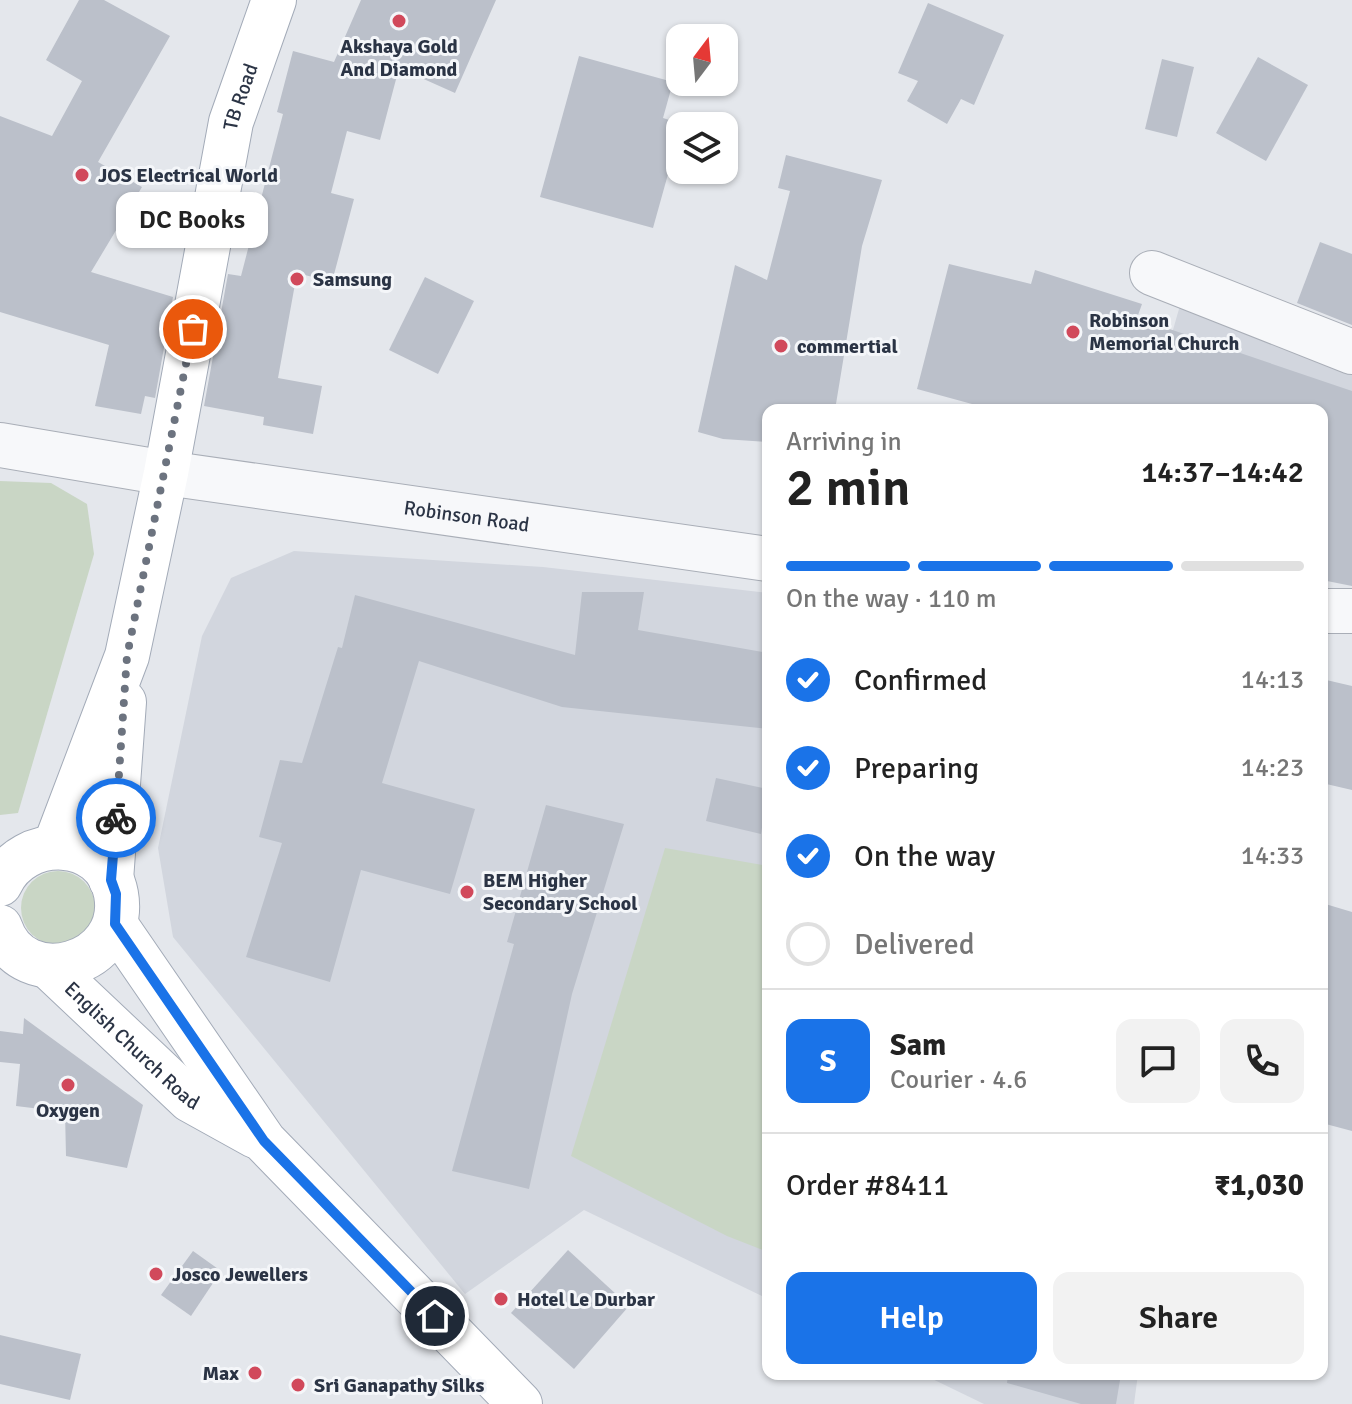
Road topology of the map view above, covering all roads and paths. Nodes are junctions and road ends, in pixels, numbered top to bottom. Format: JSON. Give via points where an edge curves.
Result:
{"nodes":[{"id":1,"x":274,"y":0,"type":"edge"},
{"id":2,"x":1152,"y":273,"type":"dead end"},
{"id":3,"x":1352,"y":352,"type":"edge"},
{"id":4,"x":0,"y":445,"type":"edge"},
{"id":5,"x":166,"y":473,"type":"junction"},
{"id":6,"x":762,"y":558,"type":"edge"},
{"id":7,"x":1328,"y":611,"type":"edge"},
{"id":8,"x":1352,"y":611,"type":"edge"},
{"id":9,"x":127,"y":656,"type":"junction"},
{"id":10,"x":55,"y":846,"type":"junction"},
{"id":11,"x":4,"y":872,"type":"edge"},
{"id":12,"x":111,"y":880,"type":"junction"},
{"id":13,"x":115,"y":924,"type":"junction"},
{"id":14,"x":15,"y":946,"type":"edge"},
{"id":15,"x":264,"y":1141,"type":"junction"},
{"id":16,"x":520,"y":1404,"type":"edge"}],
"edges":[{"from":1,"to":5,"type":"main road","name":"TB Road","via":[[231,122]]},
{"from":2,"to":3,"type":"street"},
{"from":4,"to":5,"type":"street","name":"Robinson Road"},
{"from":5,"to":6,"type":"street","name":"Robinson Road"},
{"from":5,"to":9,"type":"main road","name":"TB Road"},
{"from":7,"to":8,"type":"street"},
{"from":9,"to":10,"type":"main road","name":"TB Road"},
{"from":9,"to":12,"type":"main road"},
{"from":10,"to":11,"type":"main road","via":[[23,855]]},
{"from":10,"to":12,"type":"main road","via":[[88,855]]},
{"from":12,"to":13,"type":"main road"},
{"from":13,"to":14,"type":"main road","via":[[108,939],[82,961]]},
{"from":13,"to":15,"type":"main road","name":"English Church Road"},
{"from":14,"to":15,"type":"main road","name":"English Church Road","via":[[190,1100]]},
{"from":15,"to":16,"type":"main road","name":"English Church Road"}]}
